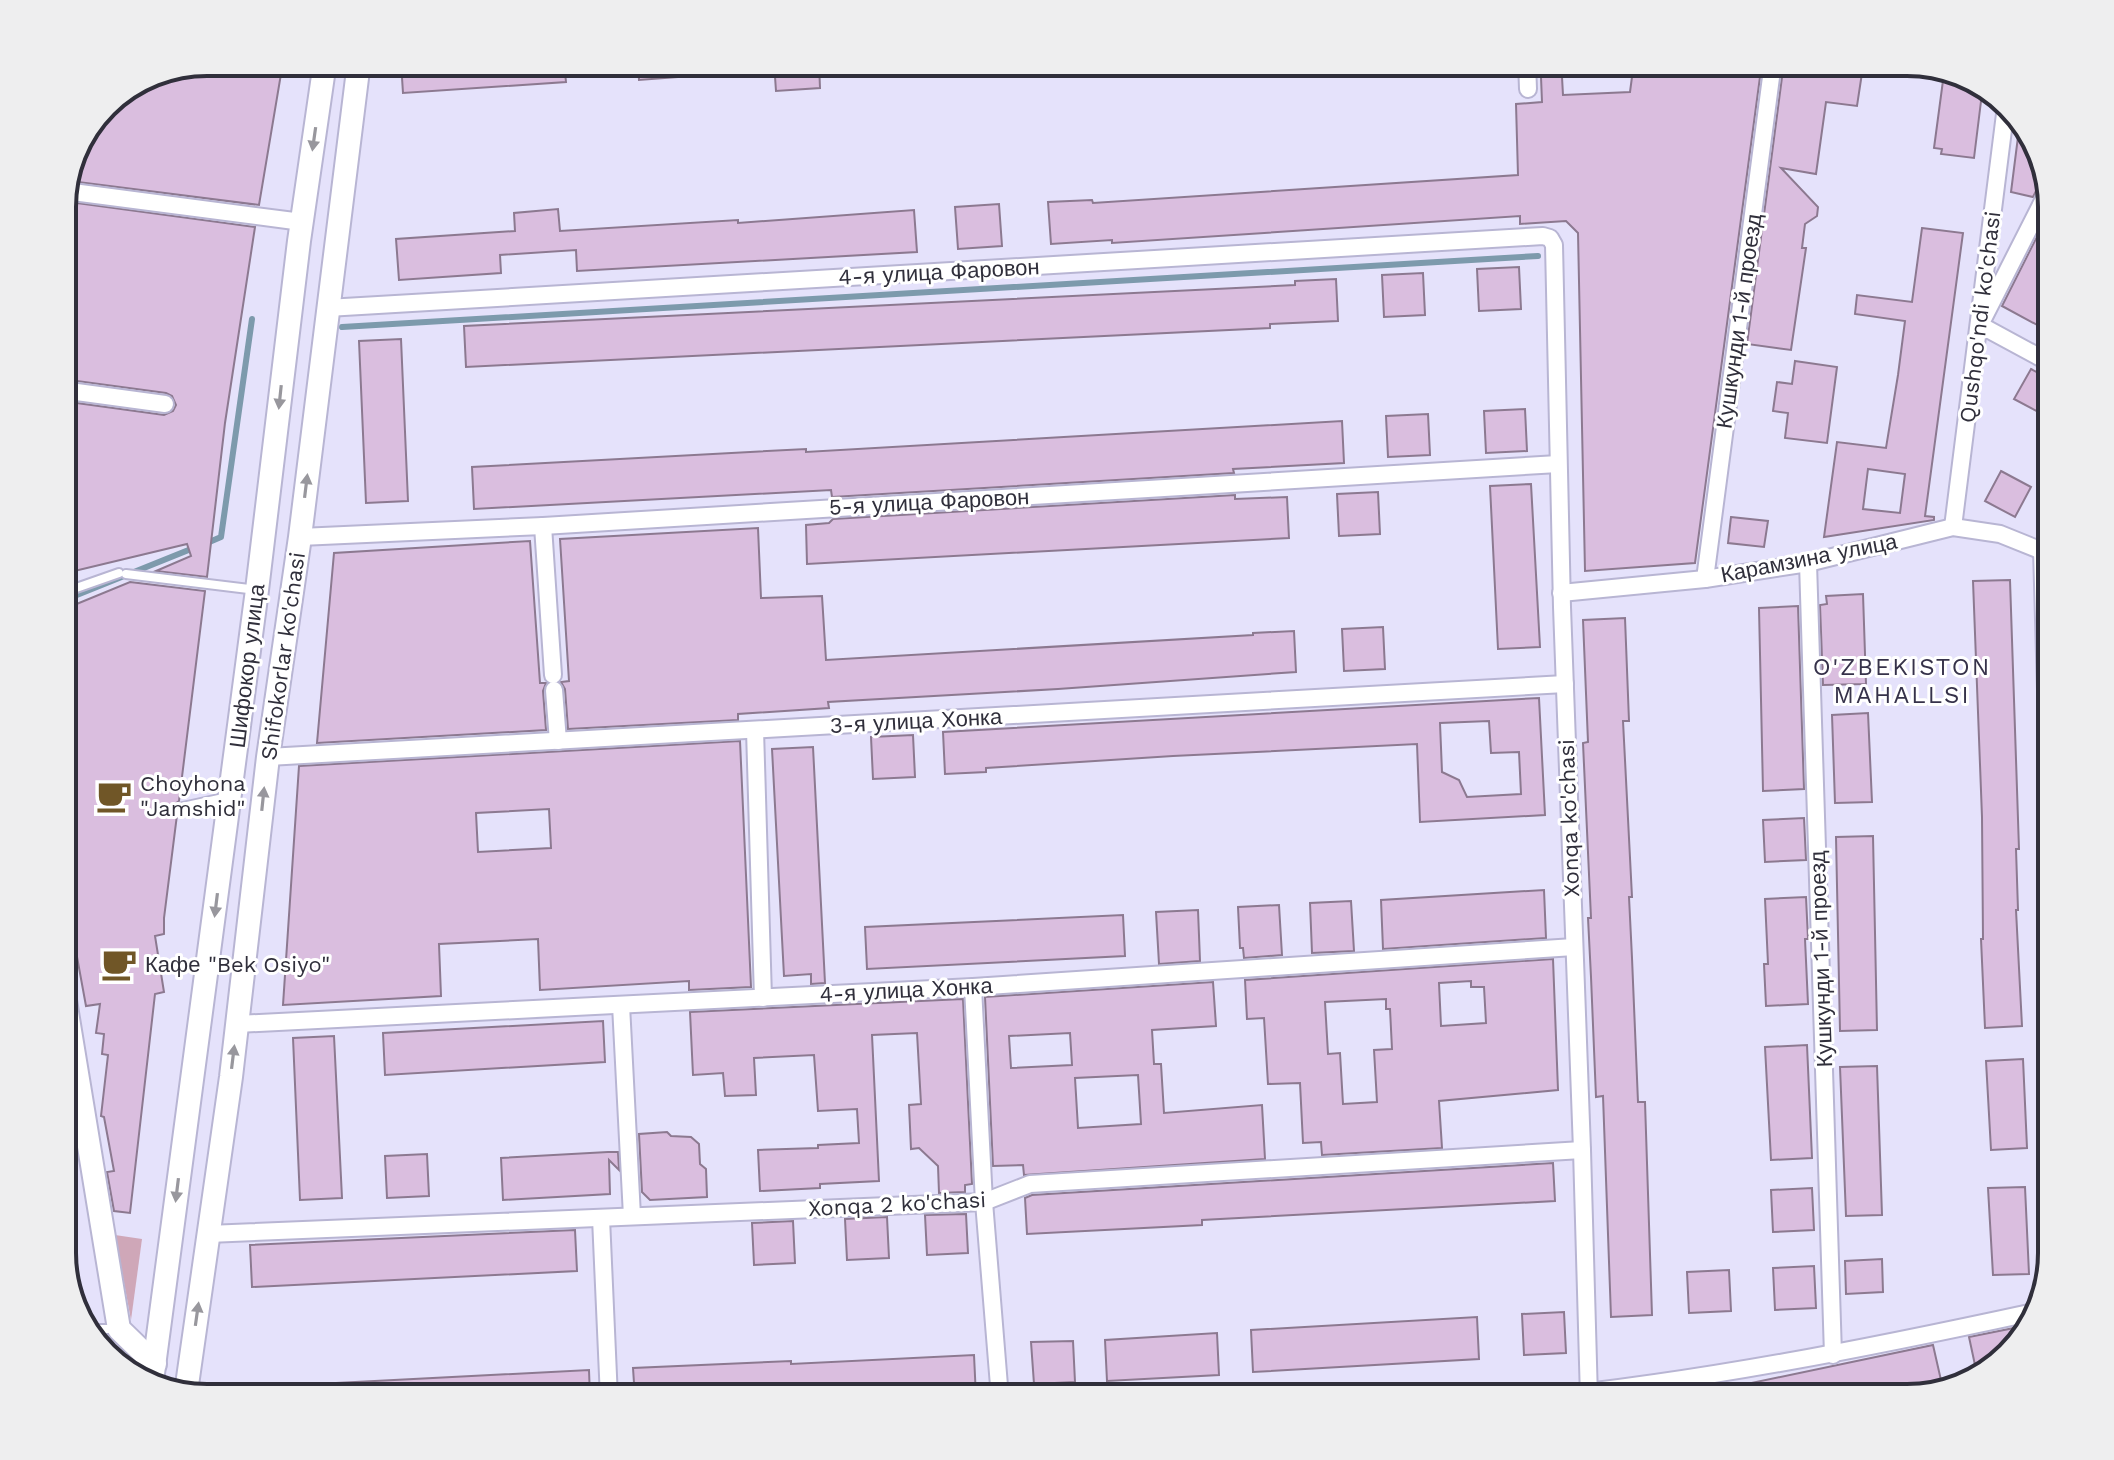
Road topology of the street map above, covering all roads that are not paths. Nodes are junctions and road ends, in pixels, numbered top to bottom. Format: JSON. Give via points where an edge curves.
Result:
{"nodes":[{"id":1,"x":323,"y":76,"type":"edge"},
{"id":2,"x":357,"y":76,"type":"edge"},
{"id":3,"x":1528,"y":76,"type":"edge"},
{"id":4,"x":1771,"y":76,"type":"edge"},
{"id":5,"x":1528,"y":89,"type":"dead end"},
{"id":6,"x":2004,"y":119,"type":"edge"},
{"id":7,"x":77,"y":193,"type":"edge"},
{"id":8,"x":2038,"y":211,"type":"edge"},
{"id":9,"x":300,"y":232,"type":"junction"},
{"id":10,"x":1550,"y":238,"type":"joint"},
{"id":11,"x":335,"y":247,"type":"junction"},
{"id":12,"x":327,"y":308,"type":"junction"},
{"id":13,"x":1980,"y":325,"type":"junction"},
{"id":14,"x":2038,"y":356,"type":"edge"},
{"id":15,"x":76,"y":392,"type":"edge"},
{"id":16,"x":165,"y":404,"type":"dead end"},
{"id":17,"x":1558,"y":464,"type":"junction"},
{"id":18,"x":543,"y":526,"type":"junction"},
{"id":19,"x":1953,"y":527,"type":"junction"},
{"id":20,"x":300,"y":537,"type":"junction"},
{"id":21,"x":2038,"y":549,"type":"edge"},
{"id":22,"x":1808,"y":563,"type":"junction"},
{"id":23,"x":1705,"y":579,"type":"junction"},
{"id":24,"x":76,"y":589,"type":"edge"},
{"id":25,"x":257,"y":590,"type":"junction"},
{"id":26,"x":1561,"y":593,"type":"junction"},
{"id":27,"x":1565,"y":684,"type":"junction"},
{"id":28,"x":755,"y":730,"type":"junction"},
{"id":29,"x":558,"y":741,"type":"junction"},
{"id":30,"x":268,"y":757,"type":"junction"},
{"id":31,"x":230,"y":797,"type":"junction"},
{"id":32,"x":178,"y":808,"type":"dead end"},
{"id":33,"x":1574,"y":947,"type":"junction"},
{"id":34,"x":973,"y":987,"type":"junction"},
{"id":35,"x":763,"y":998,"type":"junction"},
{"id":36,"x":621,"y":1005,"type":"junction"},
{"id":37,"x":237,"y":1024,"type":"junction"},
{"id":38,"x":76,"y":1067,"type":"edge"},
{"id":39,"x":1582,"y":1150,"type":"junction"},
{"id":40,"x":182,"y":1158,"type":"junction"},
{"id":41,"x":218,"y":1163,"type":"junction"},
{"id":42,"x":984,"y":1202,"type":"junction"},
{"id":43,"x":632,"y":1216,"type":"junction"},
{"id":44,"x":601,"y":1218,"type":"junction"},
{"id":45,"x":208,"y":1234,"type":"junction"},
{"id":46,"x":2022,"y":1315,"type":"edge"},
{"id":47,"x":101,"y":1329,"type":"edge"},
{"id":48,"x":119,"y":1329,"type":"junction"},
{"id":49,"x":1833,"y":1355,"type":"junction"},
{"id":50,"x":153,"y":1372,"type":"edge"},
{"id":51,"x":154,"y":1373,"type":"edge"},
{"id":52,"x":187,"y":1383,"type":"edge"},
{"id":53,"x":608,"y":1384,"type":"edge"},
{"id":54,"x":999,"y":1384,"type":"edge"},
{"id":55,"x":1588,"y":1384,"type":"edge"},
{"id":56,"x":1655,"y":1384,"type":"edge"}],
"edges":[{"from":1,"to":9,"type":"main road","name":"Шифокор улица","one_way":true},
{"from":2,"to":11,"type":"main road","name":"Shifokorlar ko'chasi"},
{"from":3,"to":5,"type":"street"},
{"from":4,"to":23,"type":"street","name":"Кушкунди 1-й проезд"},
{"from":6,"to":13,"type":"street","name":"Qushqo'ndi ko'chasi"},
{"from":7,"to":9,"type":"street"},
{"from":8,"to":13,"type":"street"},
{"from":9,"to":11,"type":"main road"},
{"from":9,"to":25,"type":"main road","name":"Шифокор улица","one_way":true},
{"from":10,"to":12,"type":"street","name":"4-я улица Фаровон"},
{"from":10,"to":17,"type":"street","name":"Xonqa ko'chasi"},
{"from":11,"to":12,"type":"main road","name":"Shifokorlar ko'chasi"},
{"from":20,"to":12,"type":"main road","name":"Shifokorlar ko'chasi","one_way":true},
{"from":13,"to":14,"type":"street"},
{"from":13,"to":19,"type":"street","name":"Qushqo'ndi ko'chasi"},
{"from":15,"to":16,"type":"street"},
{"from":17,"to":18,"type":"street","name":"5-я улица Фаровон"},
{"from":17,"to":26,"type":"street","name":"Xonqa ko'chasi"},
{"from":18,"to":20,"type":"street","name":"5-я улица Фаровон"},
{"from":18,"to":29,"type":"street"},
{"from":19,"to":21,"type":"street","name":"Карамзина улица","via":[[2000,534]]},
{"from":19,"to":22,"type":"street","name":"Карамзина улица"},
{"from":20,"to":30,"type":"main road","name":"Shifokorlar ko'chasi"},
{"from":22,"to":23,"type":"street","name":"Карамзина улица"},
{"from":22,"to":49,"type":"street","name":"Кушкунди 1-й проезд"},
{"from":23,"to":26,"type":"street","name":"Карамзина улица"},
{"from":24,"to":25,"type":"lane","via":[[123,574]]},
{"from":25,"to":31,"type":"main road","name":"Шифокор улица"},
{"from":26,"to":27,"type":"street","name":"Xonqa ko'chasi"},
{"from":27,"to":28,"type":"street","name":"3-я улица Хонка"},
{"from":27,"to":33,"type":"street","name":"Xonqa ko'chasi"},
{"from":28,"to":29,"type":"street","name":"3-я улица Хонка"},
{"from":28,"to":35,"type":"street"},
{"from":29,"to":30,"type":"street","name":"3-я улица Хонка"},
{"from":37,"to":30,"type":"main road","name":"Shifokorlar ko'chasi","one_way":true},
{"from":31,"to":32,"type":"lane"},
{"from":31,"to":40,"type":"main road","name":"Шифокор улица","one_way":true},
{"from":33,"to":34,"type":"street","name":"4-я улица Хонка"},
{"from":33,"to":39,"type":"street","name":"Xonqa ko'chasi"},
{"from":34,"to":35,"type":"street","name":"4-я улица Хонка"},
{"from":34,"to":42,"type":"street"},
{"from":35,"to":36,"type":"street","name":"4-я улица Хонка"},
{"from":36,"to":37,"type":"street","name":"4-я улица Хонка"},
{"from":36,"to":43,"type":"street"},
{"from":41,"to":37,"type":"main road","name":"Shifokorlar ko'chasi","one_way":true},
{"from":38,"to":48,"type":"main road"},
{"from":39,"to":42,"type":"street","name":"Xonqa 2 ko'chasi","via":[[1030,1184]]},
{"from":39,"to":55,"type":"street","name":"Xonqa ko'chasi"},
{"from":40,"to":41,"type":"main road"},
{"from":40,"to":51,"type":"main road","name":"Шифокор улица","one_way":true},
{"from":41,"to":45,"type":"main road","name":"Shifokorlar ko'chasi"},
{"from":42,"to":43,"type":"street","name":"Xonqa 2 ko'chasi"},
{"from":42,"to":54,"type":"street"},
{"from":43,"to":44,"type":"street","name":"Xonqa 2 ko'chasi"},
{"from":44,"to":45,"type":"street","name":"Xonqa 2 ko'chasi"},
{"from":44,"to":53,"type":"street"},
{"from":52,"to":45,"type":"main road","name":"Shifokorlar ko'chasi","one_way":true},
{"from":46,"to":49,"type":"street"},
{"from":47,"to":48,"type":"lane"},
{"from":48,"to":50,"type":"main road"},
{"from":49,"to":56,"type":"street"}]}
